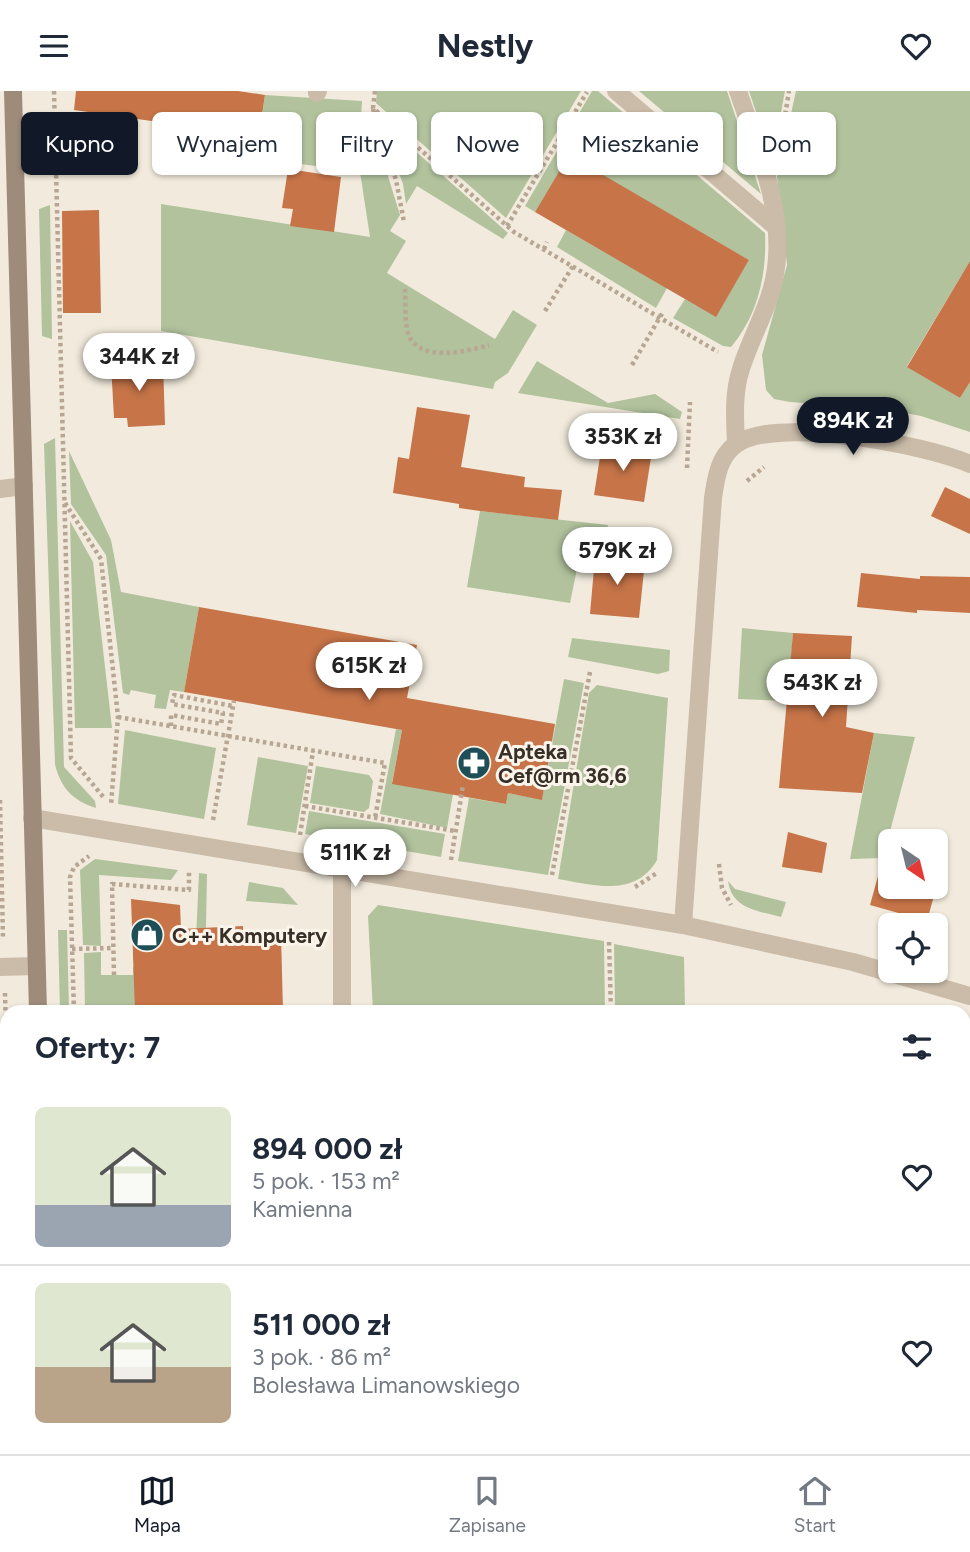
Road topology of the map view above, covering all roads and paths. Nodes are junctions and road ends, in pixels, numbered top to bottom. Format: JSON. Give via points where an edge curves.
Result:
{"nodes":[{"id":1,"x":13,"y":91,"type":"edge"},
{"id":2,"x":54,"y":91,"type":"edge"},
{"id":3,"x":375,"y":91,"type":"edge"},
{"id":4,"x":587,"y":91,"type":"edge"},
{"id":5,"x":616,"y":91,"type":"edge"},
{"id":6,"x":738,"y":91,"type":"edge"},
{"id":7,"x":373,"y":108,"type":"junction"},
{"id":8,"x":404,"y":222,"type":"dead end"},
{"id":9,"x":507,"y":226,"type":"junction"},
{"id":10,"x":776,"y":227,"type":"junction"},
{"id":11,"x":547,"y":242,"type":"dead end"},
{"id":12,"x":544,"y":249,"type":"junction"},
{"id":13,"x":573,"y":266,"type":"junction"},
{"id":14,"x":405,"y":289,"type":"dead end"},
{"id":15,"x":545,"y":311,"type":"dead end"},
{"id":16,"x":661,"y":314,"type":"junction"},
{"id":17,"x":489,"y":345,"type":"dead end"},
{"id":18,"x":710,"y":347,"type":"dead end"},
{"id":19,"x":632,"y":365,"type":"dead end"},
{"id":20,"x":690,"y":402,"type":"dead end"},
{"id":21,"x":736,"y":444,"type":"junction"},
{"id":22,"x":772,"y":462,"type":"dead end"},
{"id":23,"x":970,"y":464,"type":"edge"},
{"id":24,"x":686,"y":475,"type":"dead end"},
{"id":25,"x":743,"y":485,"type":"dead end"},
{"id":26,"x":24,"y":486,"type":"junction"},
{"id":27,"x":0,"y":489,"type":"edge"},
{"id":28,"x":65,"y":502,"type":"junction"},
{"id":29,"x":590,"y":672,"type":"dead end"},
{"id":30,"x":118,"y":717,"type":"junction"},
{"id":31,"x":171,"y":726,"type":"junction"},
{"id":32,"x":228,"y":736,"type":"junction"},
{"id":33,"x":313,"y":751,"type":"junction"},
{"id":34,"x":463,"y":785,"type":"dead end"},
{"id":35,"x":0,"y":800,"type":"edge"},
{"id":36,"x":111,"y":806,"type":"junction"},
{"id":37,"x":304,"y":806,"type":"junction"},
{"id":38,"x":123,"y":809,"type":"dead end"},
{"id":39,"x":32,"y":818,"type":"junction"},
{"id":40,"x":375,"y":818,"type":"junction"},
{"id":41,"x":200,"y":822,"type":"dead end"},
{"id":42,"x":212,"y":824,"type":"junction"},
{"id":43,"x":225,"y":826,"type":"dead end"},
{"id":44,"x":109,"y":829,"type":"junction"},
{"id":45,"x":455,"y":831,"type":"junction"},
{"id":46,"x":287,"y":837,"type":"dead end"},
{"id":47,"x":719,"y":861,"type":"dead end"},
{"id":48,"x":660,"y":866,"type":"dead end"},
{"id":49,"x":342,"y":867,"type":"junction"},
{"id":50,"x":463,"y":867,"type":"dead end"},
{"id":51,"x":202,"y":870,"type":"dead end"},
{"id":52,"x":551,"y":882,"type":"dead end"},
{"id":53,"x":621,"y":891,"type":"dead end"},
{"id":54,"x":740,"y":913,"type":"dead end"},
{"id":55,"x":683,"y":925,"type":"junction"},
{"id":56,"x":621,"y":939,"type":"dead end"},
{"id":57,"x":113,"y":948,"type":"junction"},
{"id":58,"x":72,"y":949,"type":"junction"},
{"id":59,"x":36,"y":966,"type":"junction"},
{"id":60,"x":2,"y":967,"type":"edge"},
{"id":61,"x":114,"y":975,"type":"dead end"},
{"id":62,"x":970,"y":996,"type":"edge"},
{"id":63,"x":5,"y":1005,"type":"edge"},
{"id":64,"x":38,"y":1005,"type":"edge"},
{"id":65,"x":74,"y":1005,"type":"edge"},
{"id":66,"x":342,"y":1005,"type":"edge"},
{"id":67,"x":611,"y":1005,"type":"edge"}],
"edges":[{"from":1,"to":26,"type":"street"},
{"from":2,"to":28,"type":"path"},
{"from":3,"to":7,"type":"path"},
{"from":4,"to":9,"type":"path"},
{"from":5,"to":10,"type":"street"},
{"from":6,"to":10,"type":"street","via":[[770,188]]},
{"from":7,"to":8,"type":"path"},
{"from":7,"to":9,"type":"path"},
{"from":9,"to":12,"type":"path"},
{"from":10,"to":21,"type":"street","via":[[776,269],[736,390]]},
{"from":11,"to":12,"type":"path"},
{"from":12,"to":13,"type":"path"},
{"from":13,"to":15,"type":"path"},
{"from":13,"to":16,"type":"path"},
{"from":14,"to":17,"type":"path","via":[[407,331],[419,346],[454,353]]},
{"from":16,"to":18,"type":"path"},
{"from":16,"to":19,"type":"path"},
{"from":20,"to":24,"type":"path"},
{"from":21,"to":23,"type":"street","via":[[781,432],[830,435],[922,448]]},
{"from":21,"to":55,"type":"street","via":[[719,468],[712,498]]},
{"from":22,"to":25,"type":"path"},
{"from":26,"to":27,"type":"street"},
{"from":26,"to":39,"type":"street"},
{"from":28,"to":30,"type":"path","via":[[101,559]]},
{"from":28,"to":36,"type":"path","via":[[71,758]]},
{"from":29,"to":52,"type":"path"},
{"from":30,"to":31,"type":"path"},
{"from":30,"to":36,"type":"path"},
{"from":31,"to":32,"type":"path"},
{"from":31,"to":32,"type":"path","via":[[172,715],[221,724],[223,713],[172,703],[174,695],[234,703]]},
{"from":32,"to":33,"type":"path"},
{"from":32,"to":42,"type":"path"},
{"from":33,"to":37,"type":"path"},
{"from":33,"to":40,"type":"path","via":[[385,763]]},
{"from":34,"to":45,"type":"path"},
{"from":35,"to":60,"type":"path"},
{"from":36,"to":38,"type":"path"},
{"from":36,"to":44,"type":"path"},
{"from":37,"to":40,"type":"path"},
{"from":37,"to":46,"type":"path","via":[[299,839]]},
{"from":39,"to":44,"type":"street"},
{"from":39,"to":59,"type":"street"},
{"from":40,"to":45,"type":"path"},
{"from":41,"to":42,"type":"path"},
{"from":42,"to":43,"type":"path"},
{"from":44,"to":49,"type":"street"},
{"from":44,"to":58,"type":"path","via":[[107,854],[82,860],[70,877]]},
{"from":45,"to":50,"type":"path","via":[[450,865]]},
{"from":47,"to":54,"type":"path","via":[[722,888],[732,908]]},
{"from":48,"to":53,"type":"path","via":[[648,879]]},
{"from":49,"to":55,"type":"street"},
{"from":49,"to":66,"type":"street"},
{"from":51,"to":57,"type":"path","via":[[189,868],[190,890],[111,884]]},
{"from":55,"to":62,"type":"street","via":[[853,962]]},
{"from":56,"to":67,"type":"path","via":[[609,937]]},
{"from":57,"to":58,"type":"path"},
{"from":57,"to":61,"type":"path"},
{"from":58,"to":65,"type":"path"},
{"from":59,"to":60,"type":"street"},
{"from":59,"to":64,"type":"street"},
{"from":60,"to":63,"type":"path"}]}
